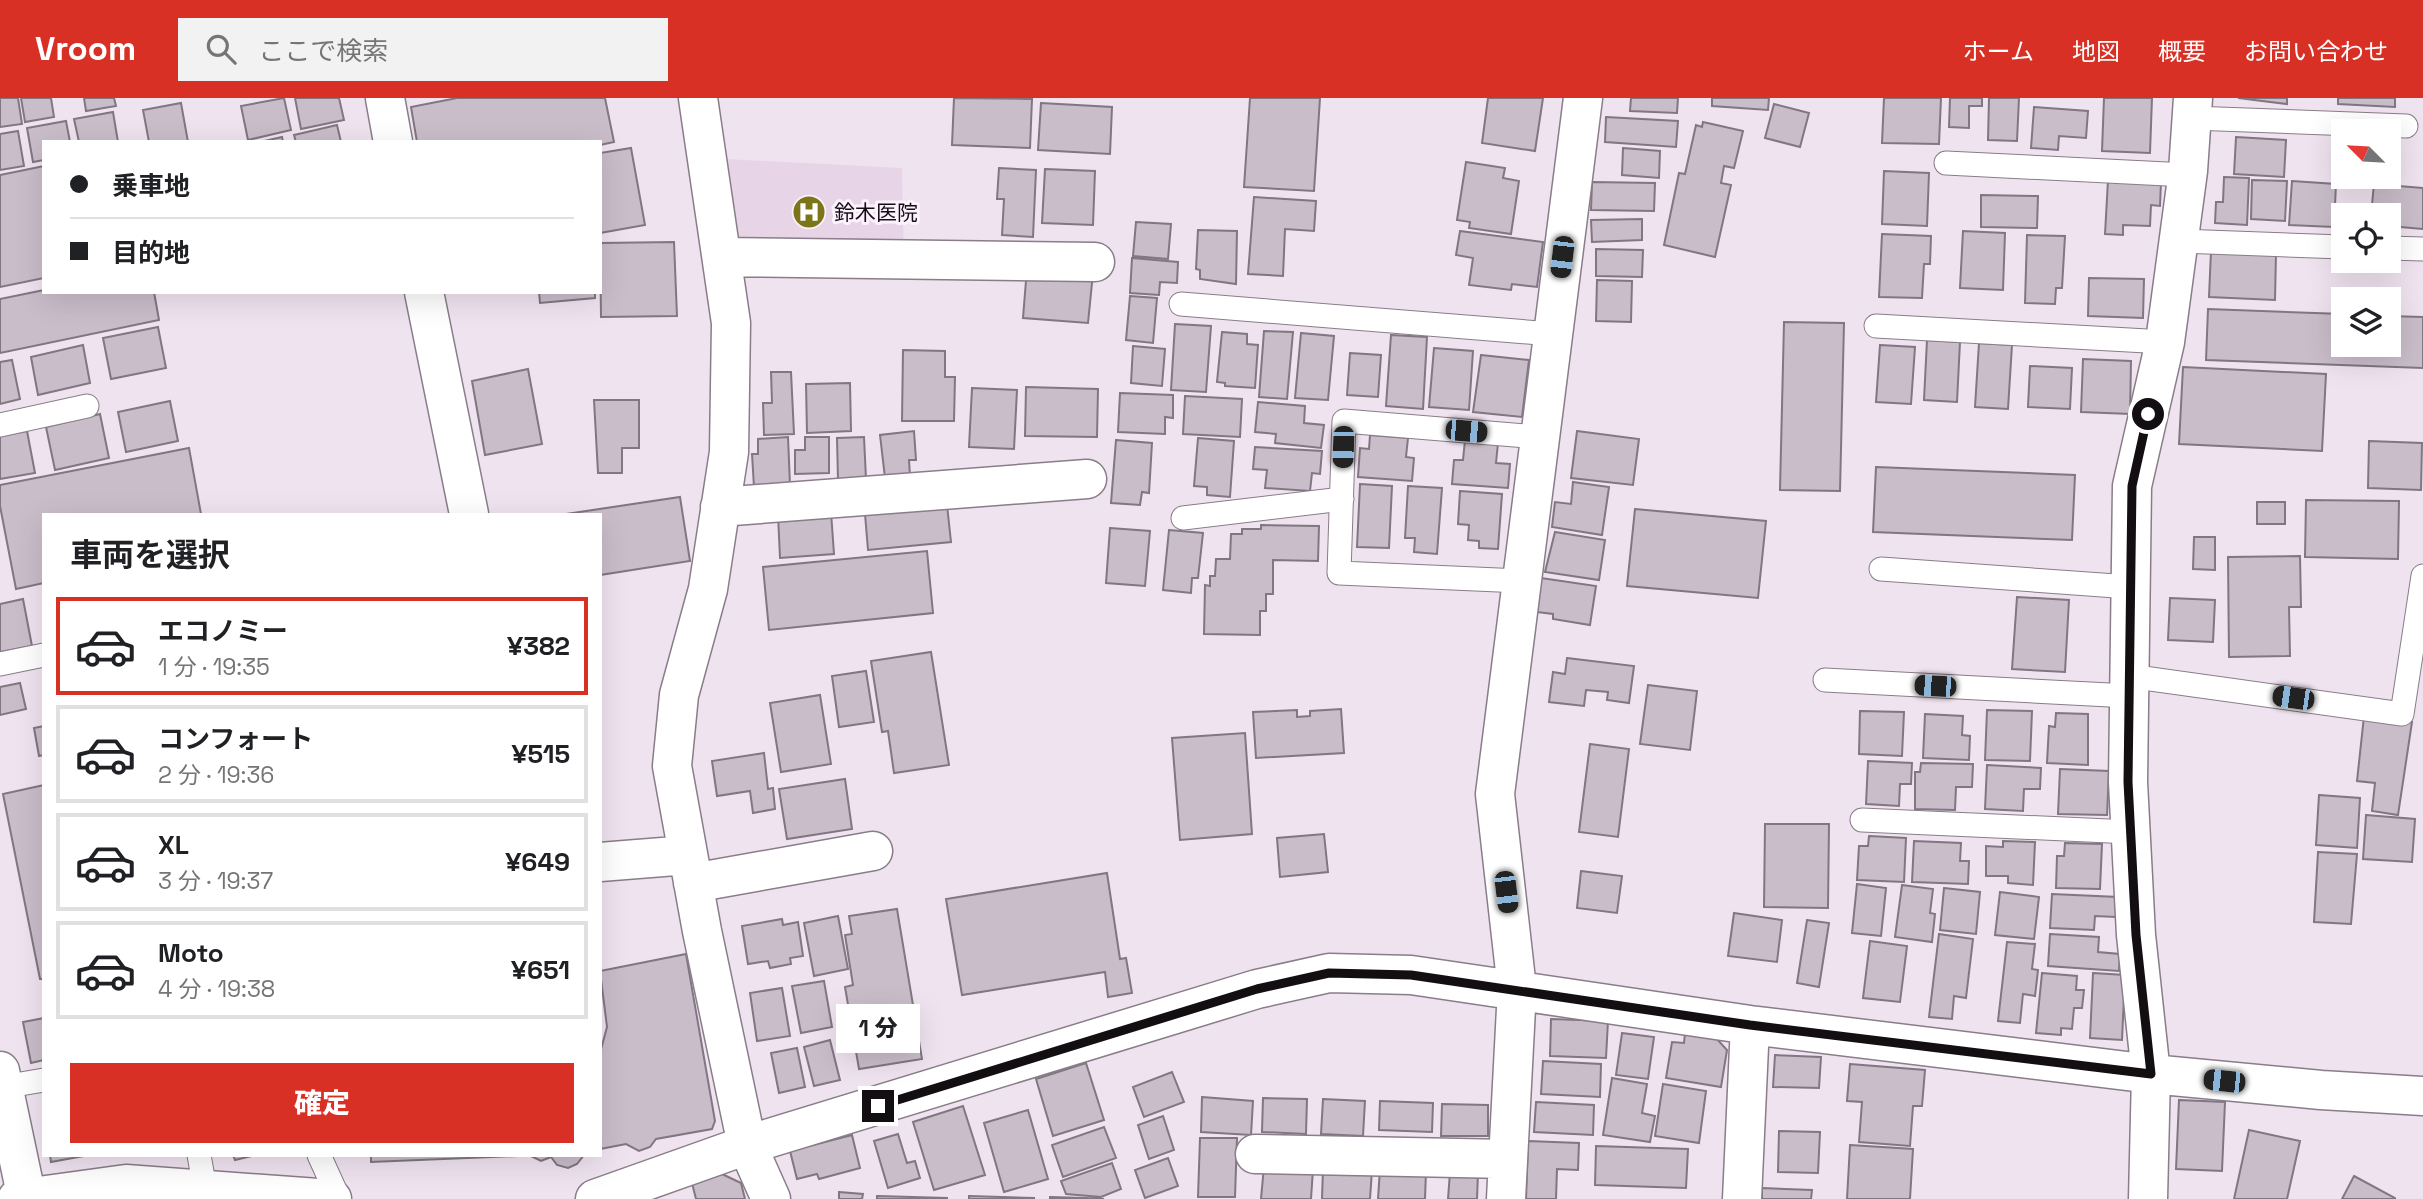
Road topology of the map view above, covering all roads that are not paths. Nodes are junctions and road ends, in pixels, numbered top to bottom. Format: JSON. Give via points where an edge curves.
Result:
{"nodes":[{"id":1,"x":385,"y":98,"type":"edge"},
{"id":2,"x":698,"y":98,"type":"edge"},
{"id":3,"x":1583,"y":98,"type":"edge"},
{"id":4,"x":2192,"y":108,"type":"edge"},
{"id":5,"x":2406,"y":126,"type":"dead end"},
{"id":6,"x":394,"y":140,"type":"edge"},
{"id":7,"x":1946,"y":163,"type":"dead end"},
{"id":8,"x":2188,"y":175,"type":"junction"},
{"id":9,"x":2180,"y":241,"type":"junction"},
{"id":10,"x":2331,"y":247,"type":"edge"},
{"id":11,"x":2401,"y":248,"type":"edge"},
{"id":12,"x":2423,"y":249,"type":"edge"},
{"id":13,"x":722,"y":257,"type":"junction"},
{"id":14,"x":1095,"y":262,"type":"dead end"},
{"id":15,"x":424,"y":294,"type":"edge"},
{"id":16,"x":1181,"y":304,"type":"dead end"},
{"id":17,"x":1876,"y":326,"type":"dead end"},
{"id":18,"x":1552,"y":334,"type":"junction"},
{"id":19,"x":2165,"y":342,"type":"junction"},
{"id":20,"x":87,"y":406,"type":"dead end"},
{"id":21,"x":0,"y":425,"type":"edge"},
{"id":22,"x":1539,"y":437,"type":"junction"},
{"id":23,"x":1087,"y":479,"type":"dead end"},
{"id":24,"x":1342,"y":499,"type":"junction"},
{"id":25,"x":720,"y":507,"type":"junction"},
{"id":26,"x":469,"y":513,"type":"edge"},
{"id":27,"x":1183,"y":518,"type":"dead end"},
{"id":28,"x":1881,"y":569,"type":"dead end"},
{"id":29,"x":2423,"y":576,"type":"edge"},
{"id":30,"x":1521,"y":581,"type":"junction"},
{"id":31,"x":2130,"y":587,"type":"junction"},
{"id":32,"x":42,"y":655,"type":"edge"},
{"id":33,"x":0,"y":664,"type":"edge"},
{"id":34,"x":1825,"y":680,"type":"dead end"},
{"id":35,"x":2129,"y":686,"type":"junction"},
{"id":36,"x":1862,"y":820,"type":"dead end"},
{"id":37,"x":2131,"y":832,"type":"junction"},
{"id":38,"x":873,"y":851,"type":"dead end"},
{"id":39,"x":602,"y":862,"type":"edge"},
{"id":40,"x":690,"y":869,"type":"junction"},
{"id":41,"x":1517,"y":989,"type":"junction"},
{"id":42,"x":1750,"y":1025,"type":"junction"},
{"id":43,"x":2151,"y":1074,"type":"junction"},
{"id":44,"x":2,"y":1079,"type":"edge"},
{"id":45,"x":42,"y":1080,"type":"edge"},
{"id":46,"x":2423,"y":1096,"type":"edge"},
{"id":47,"x":747,"y":1145,"type":"junction"},
{"id":48,"x":1255,"y":1153,"type":"dead end"},
{"id":49,"x":320,"y":1157,"type":"edge"},
{"id":50,"x":1508,"y":1159,"type":"junction"},
{"id":51,"x":202,"y":1172,"type":"edge"},
{"id":52,"x":23,"y":1198,"type":"edge"},
{"id":53,"x":608,"y":1198,"type":"edge"},
{"id":54,"x":332,"y":1199,"type":"edge"},
{"id":55,"x":339,"y":1199,"type":"edge"},
{"id":56,"x":771,"y":1199,"type":"edge"},
{"id":57,"x":1506,"y":1199,"type":"edge"},
{"id":58,"x":1742,"y":1199,"type":"edge"},
{"id":59,"x":2148,"y":1199,"type":"edge"}],
"edges":[{"from":1,"to":6,"type":"street"},
{"from":2,"to":13,"type":"street"},
{"from":3,"to":18,"type":"street"},
{"from":4,"to":5,"type":"lane"},
{"from":4,"to":8,"type":"street"},
{"from":7,"to":8,"type":"lane"},
{"from":8,"to":9,"type":"street"},
{"from":9,"to":10,"type":"lane"},
{"from":9,"to":19,"type":"street"},
{"from":11,"to":12,"type":"lane"},
{"from":13,"to":14,"type":"street"},
{"from":13,"to":25,"type":"street","via":[[731,323],[729,452]]},
{"from":15,"to":26,"type":"street"},
{"from":16,"to":18,"type":"lane"},
{"from":17,"to":19,"type":"lane"},
{"from":18,"to":22,"type":"street"},
{"from":19,"to":31,"type":"street","via":[[2132,486]]},
{"from":20,"to":21,"type":"lane"},
{"from":22,"to":24,"type":"lane","via":[[1344,421]]},
{"from":22,"to":30,"type":"street"},
{"from":23,"to":25,"type":"street"},
{"from":24,"to":27,"type":"lane"},
{"from":24,"to":30,"type":"lane","via":[[1339,573]]},
{"from":25,"to":40,"type":"street","via":[[708,589],[673,732],[672,766]]},
{"from":28,"to":31,"type":"lane"},
{"from":29,"to":35,"type":"lane","via":[[2402,713]]},
{"from":30,"to":41,"type":"street","via":[[1495,794]]},
{"from":31,"to":35,"type":"street"},
{"from":32,"to":33,"type":"lane"},
{"from":34,"to":35,"type":"lane"},
{"from":35,"to":37,"type":"street"},
{"from":36,"to":37,"type":"lane"},
{"from":37,"to":43,"type":"street","via":[[2136,935]]},
{"from":38,"to":40,"type":"street"},
{"from":39,"to":40,"type":"street"},
{"from":40,"to":47,"type":"street"},
{"from":41,"to":42,"type":"street"},
{"from":41,"to":47,"type":"street","via":[[1398,974],[1329,973],[1293,979]]},
{"from":41,"to":50,"type":"street"},
{"from":42,"to":43,"type":"street"},
{"from":42,"to":58,"type":"street"},
{"from":43,"to":46,"type":"street"},
{"from":43,"to":59,"type":"street"},
{"from":44,"to":45,"type":"lane"},
{"from":44,"to":52,"type":"street"},
{"from":47,"to":53,"type":"street"},
{"from":47,"to":56,"type":"street"},
{"from":48,"to":50,"type":"street"},
{"from":49,"to":55,"type":"lane"},
{"from":50,"to":57,"type":"street"},
{"from":51,"to":52,"type":"street"},
{"from":51,"to":54,"type":"street"}]}
